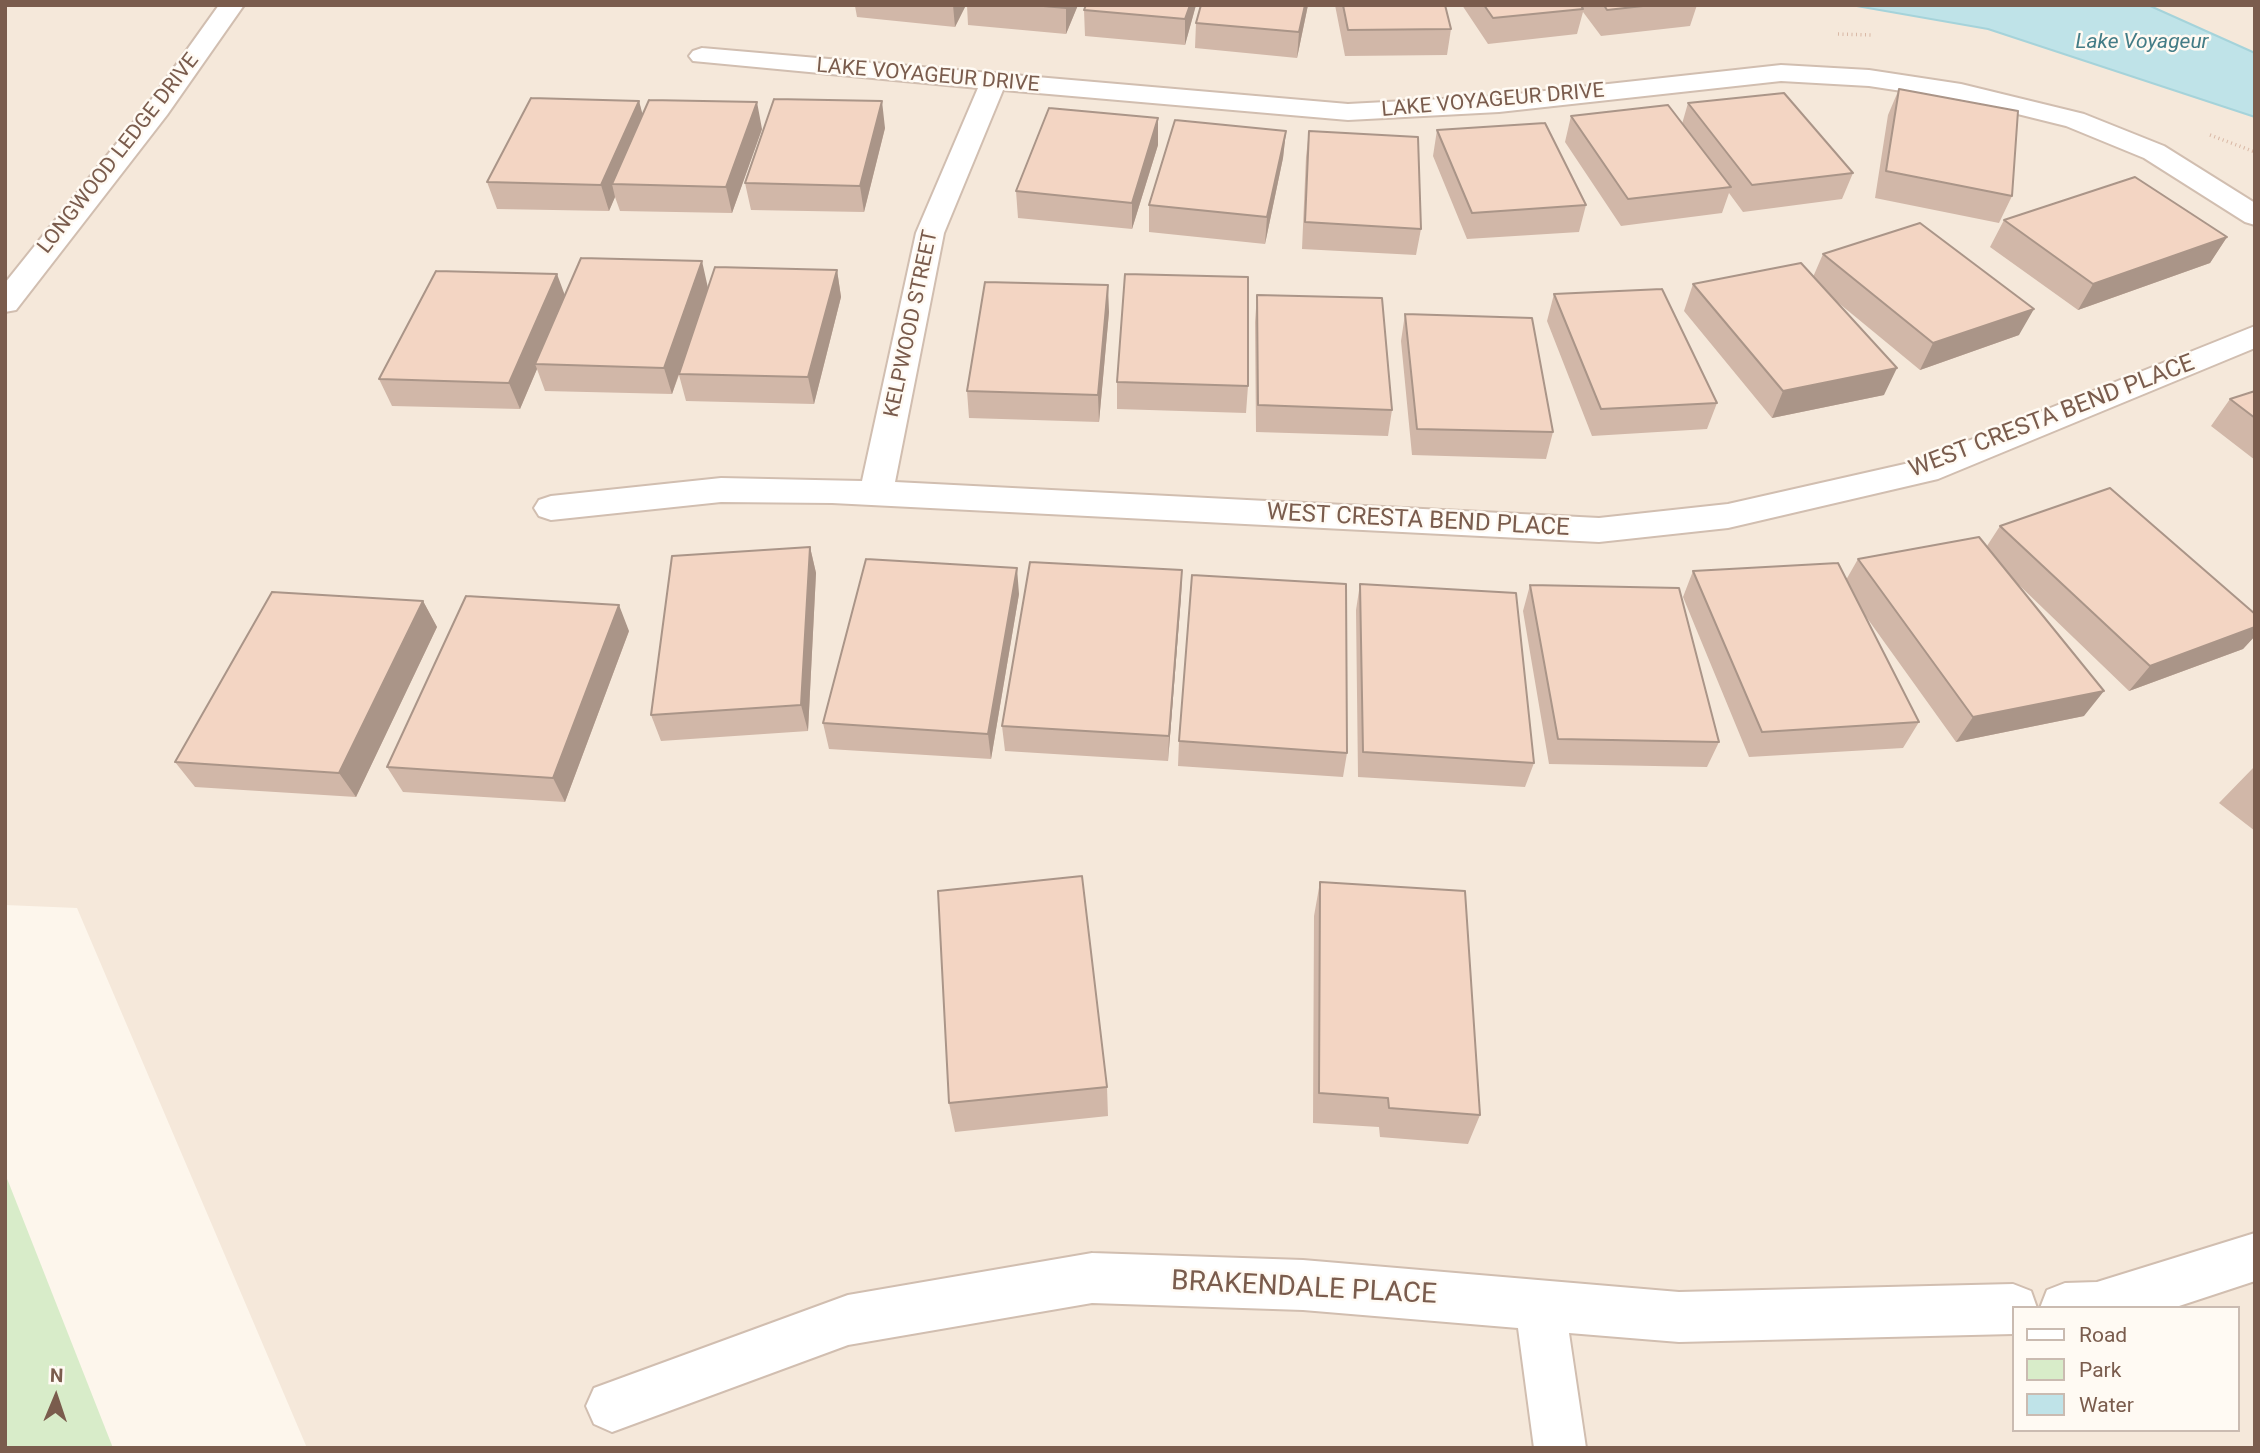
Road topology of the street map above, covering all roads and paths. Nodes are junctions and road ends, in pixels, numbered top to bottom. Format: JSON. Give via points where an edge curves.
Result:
{"nodes":[{"id":1,"x":232,"y":5,"type":"edge"},
{"id":2,"x":702,"y":56,"type":"dead end"},
{"id":3,"x":993,"y":82,"type":"junction"},
{"id":4,"x":2255,"y":216,"type":"edge"},
{"id":5,"x":5,"y":303,"type":"edge"},
{"id":6,"x":2255,"y":336,"type":"edge"},
{"id":7,"x":876,"y":493,"type":"junction"},
{"id":8,"x":551,"y":508,"type":"dead end"},
{"id":9,"x":2255,"y":1257,"type":"edge"},
{"id":10,"x":1540,"y":1305,"type":"junction"},
{"id":11,"x":2100,"y":1306,"type":"edge"},
{"id":12,"x":2011,"y":1309,"type":"edge"},
{"id":13,"x":612,"y":1406,"type":"dead end"},
{"id":14,"x":1560,"y":1448,"type":"edge"}],
"edges":[{"from":1,"to":5,"type":"street","name":"LONGWOOD LEDGE DRIVE","via":[[158,110]]},
{"from":2,"to":3,"type":"street","name":"LAKE VOYAGEUR DRIVE"},
{"from":3,"to":4,"type":"street","name":"LAKE VOYAGEUR DRIVE","via":[[1348,112],[1499,104],[1781,73],[1870,78],[1961,92],[2075,120],[2154,152]]},
{"from":3,"to":7,"type":"street","name":"KELPWOOD STREET","via":[[930,233]]},
{"from":6,"to":7,"type":"street","name":"WEST CRESTA BEND PLACE","via":[[1926,471],[1728,516],[1599,530]]},
{"from":7,"to":8,"type":"street","name":"WEST CRESTA BEND PLACE","via":[[721,491]]},
{"from":9,"to":11,"type":"street"},
{"from":10,"to":12,"type":"street","name":"BRAKENDALE PLACE","via":[[1679,1317]]},
{"from":10,"to":13,"type":"street","name":"BRAKENDALE PLACE","via":[[1303,1285],[1092,1278],[848,1320]]},
{"from":10,"to":14,"type":"street"}]}
